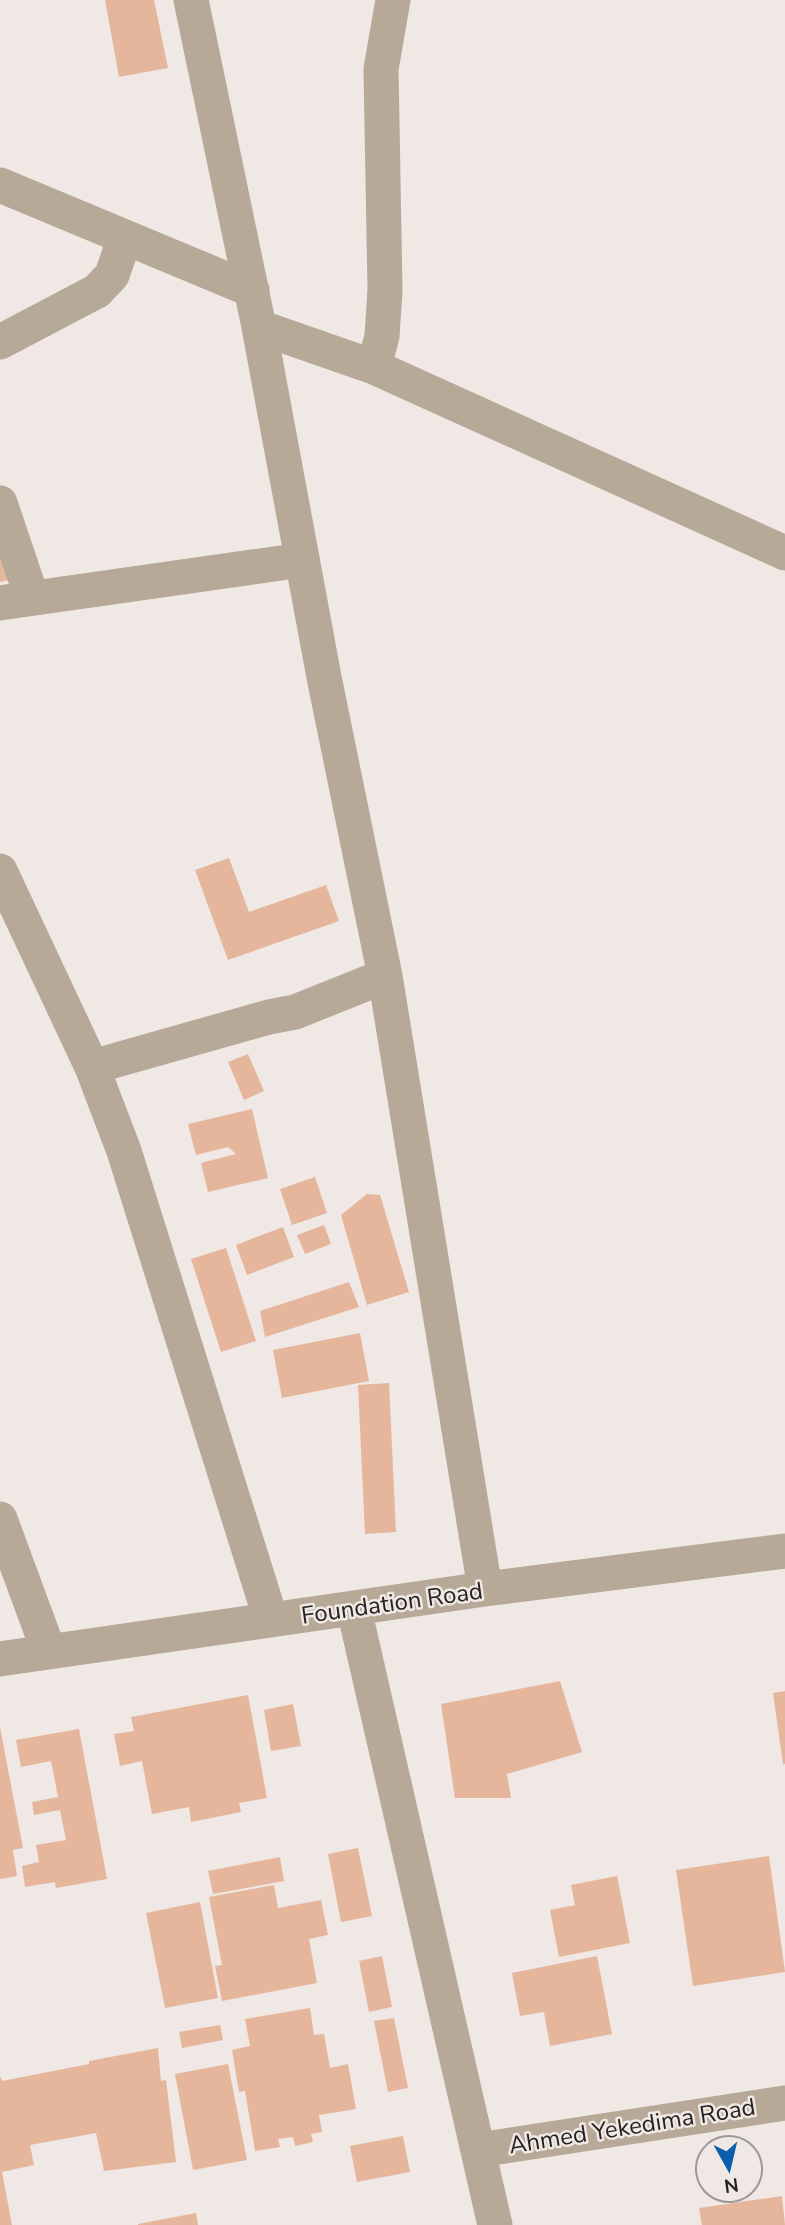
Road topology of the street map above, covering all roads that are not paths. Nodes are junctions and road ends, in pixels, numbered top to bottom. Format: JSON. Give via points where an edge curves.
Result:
{"nodes":[{"id":1,"x":191,"y":0,"type":"edge"},
{"id":2,"x":393,"y":0,"type":"edge"},
{"id":3,"x":0,"y":185,"type":"edge"},
{"id":4,"x":125,"y":237,"type":"junction"},
{"id":5,"x":252,"y":290,"type":"junction"},
{"id":6,"x":259,"y":327,"type":"junction"},
{"id":7,"x":0,"y":342,"type":"edge"},
{"id":8,"x":374,"y":367,"type":"junction"},
{"id":9,"x":0,"y":503,"type":"edge"},
{"id":10,"x":785,"y":553,"type":"edge"},
{"id":11,"x":302,"y":560,"type":"junction"},
{"id":12,"x":16,"y":600,"type":"edge"},
{"id":13,"x":0,"y":871,"type":"edge"},
{"id":14,"x":385,"y":976,"type":"junction"},
{"id":15,"x":92,"y":1068,"type":"junction"},
{"id":16,"x":0,"y":1519,"type":"edge"},
{"id":17,"x":785,"y":1551,"type":"edge"},
{"id":18,"x":485,"y":1589,"type":"junction"},
{"id":19,"x":354,"y":1609,"type":"junction"},
{"id":20,"x":271,"y":1620,"type":"junction"},
{"id":21,"x":49,"y":1652,"type":"junction"},
{"id":22,"x":0,"y":1658,"type":"edge"},
{"id":23,"x":785,"y":2103,"type":"edge"},
{"id":24,"x":479,"y":2150,"type":"junction"},
{"id":25,"x":495,"y":2225,"type":"edge"}],
"edges":[{"from":1,"to":5,"type":"street"},
{"from":2,"to":8,"type":"street","via":[[381,69],[385,290],[382,336]]},
{"from":3,"to":4,"type":"street"},
{"from":4,"to":5,"type":"street"},
{"from":4,"to":7,"type":"street","via":[[112,275],[97,290]]},
{"from":5,"to":6,"type":"street"},
{"from":6,"to":8,"type":"street"},
{"from":6,"to":11,"type":"street"},
{"from":8,"to":10,"type":"street"},
{"from":9,"to":12,"type":"street"},
{"from":11,"to":12,"type":"street"},
{"from":11,"to":14,"type":"street"},
{"from":13,"to":15,"type":"street"},
{"from":14,"to":15,"type":"street","via":[[295,1012]]},
{"from":14,"to":18,"type":"street"},
{"from":15,"to":20,"type":"street","via":[[124,1151]]},
{"from":16,"to":21,"type":"street"},
{"from":17,"to":18,"type":"street","name":"Foundation Road"},
{"from":18,"to":19,"type":"street","name":"Foundation Road"},
{"from":19,"to":20,"type":"street","name":"Foundation Road"},
{"from":19,"to":24,"type":"street"},
{"from":20,"to":21,"type":"street","name":"Foundation Road"},
{"from":21,"to":22,"type":"street","name":"Foundation Road"},
{"from":23,"to":24,"type":"street","name":"Ahmed Yekedima Road"},
{"from":24,"to":25,"type":"street"}]}
